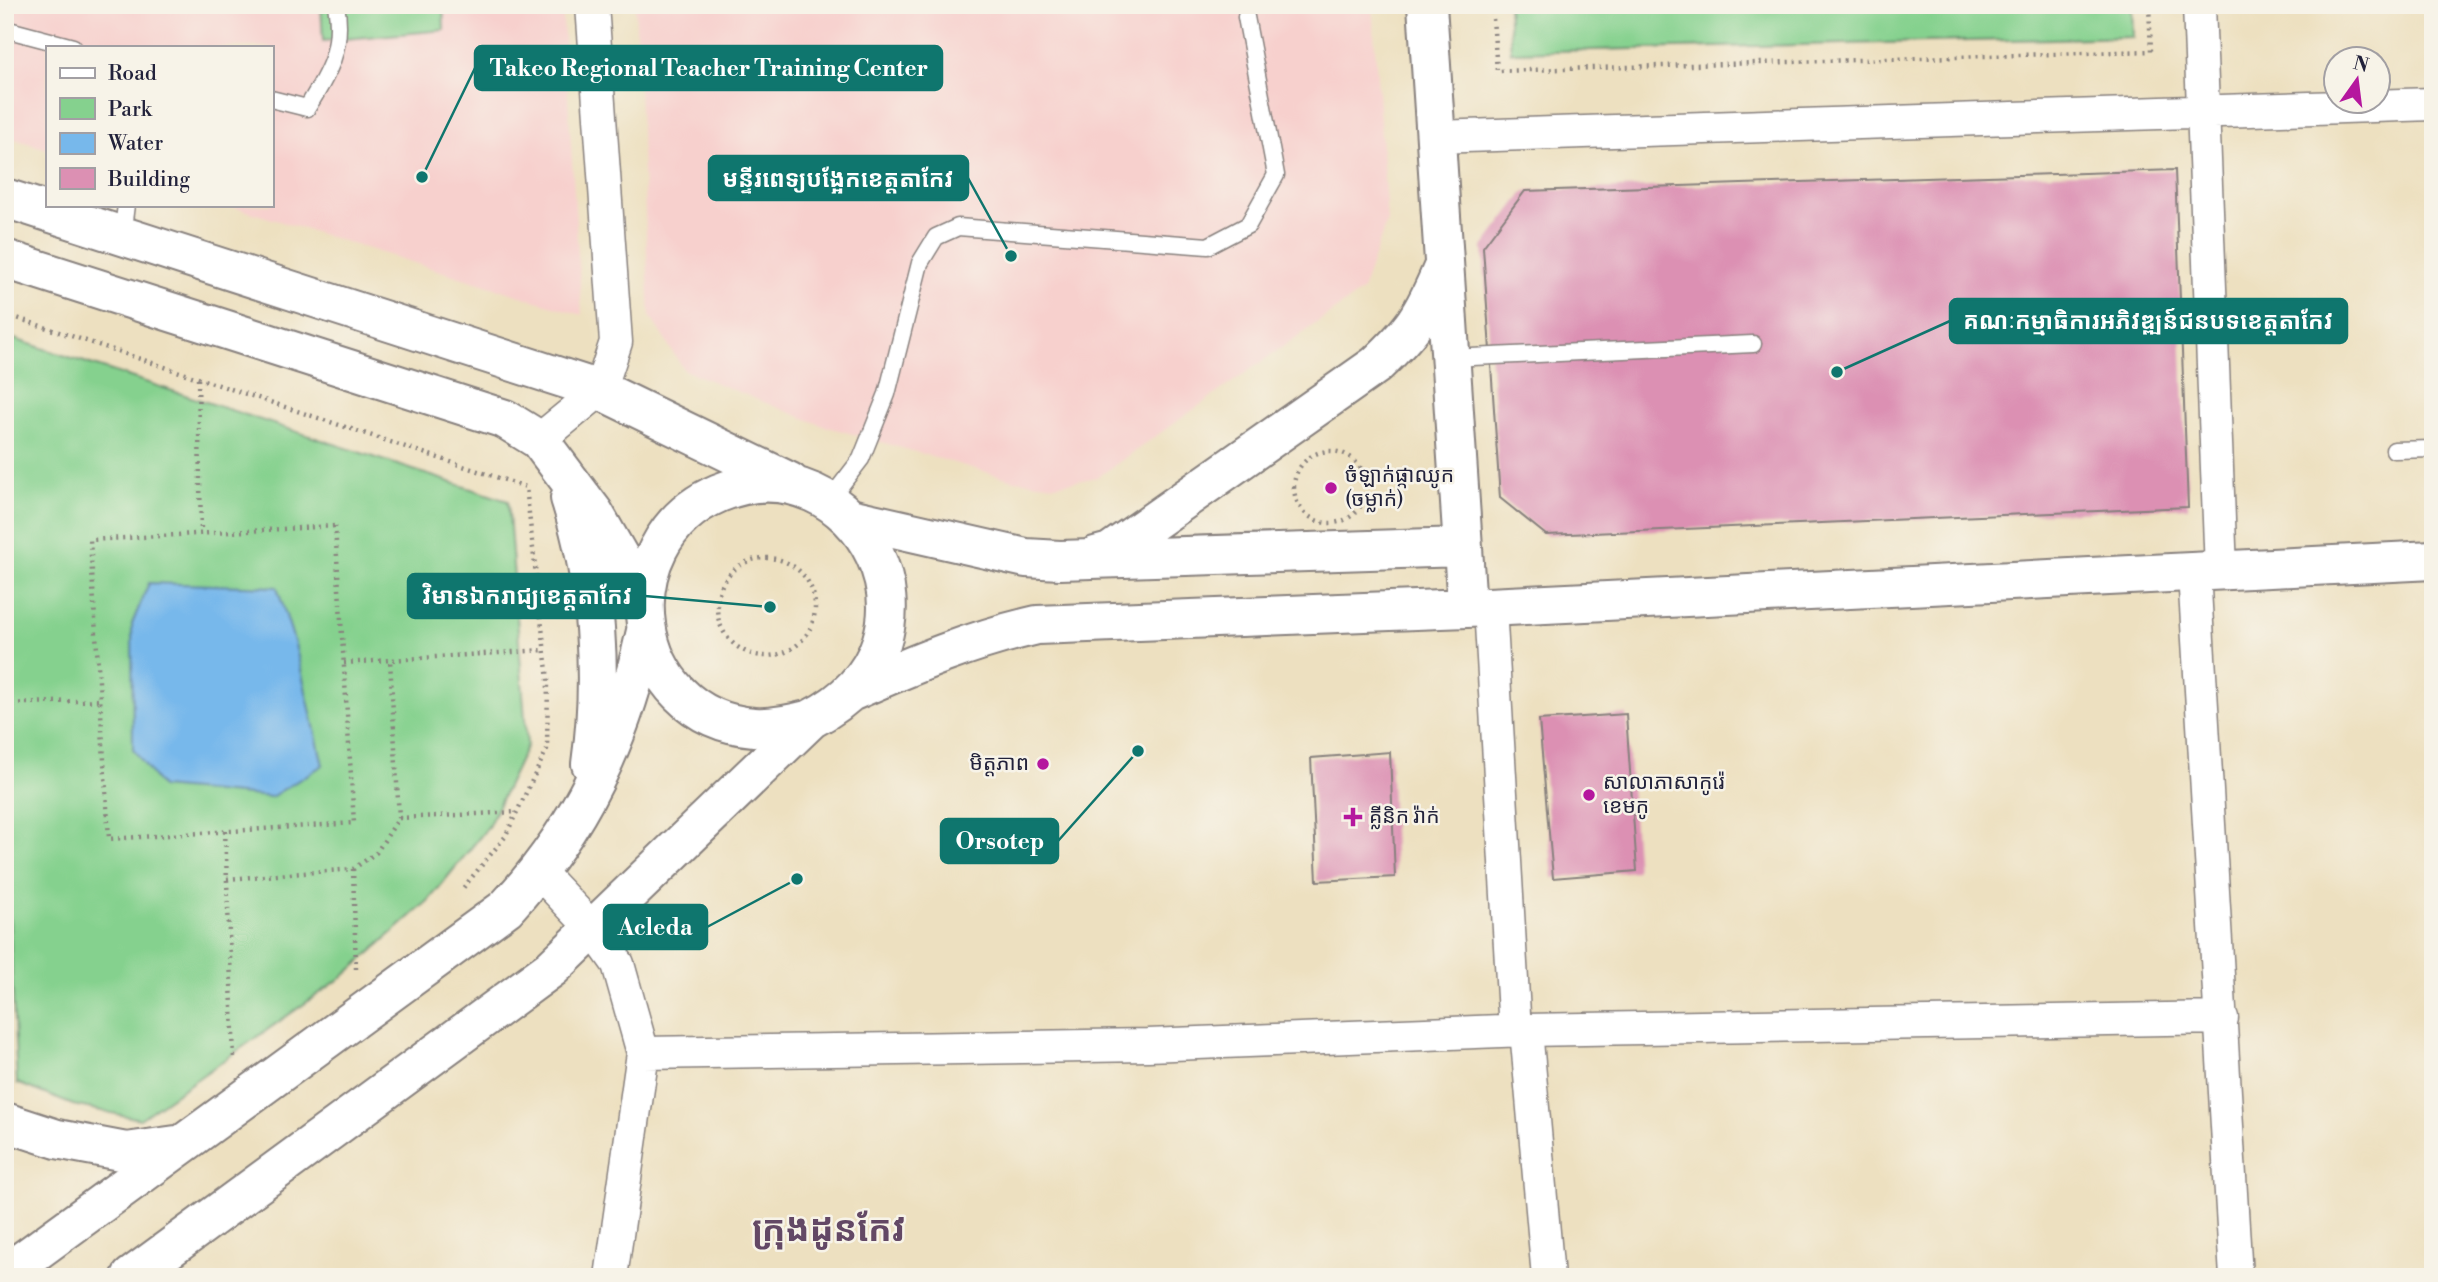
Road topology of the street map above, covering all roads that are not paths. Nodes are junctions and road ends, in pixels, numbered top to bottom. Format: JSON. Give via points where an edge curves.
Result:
{"nodes":[{"id":1,"x":336,"y":5,"type":"edge"},
{"id":2,"x":593,"y":5,"type":"edge"},
{"id":3,"x":1427,"y":5,"type":"edge"},
{"id":4,"x":2199,"y":5,"type":"edge"},
{"id":5,"x":1246,"y":17,"type":"dead end"},
{"id":6,"x":5,"y":29,"type":"edge"},
{"id":7,"x":69,"y":46,"type":"edge"},
{"id":8,"x":273,"y":100,"type":"edge"},
{"id":9,"x":2433,"y":104,"type":"edge"},
{"id":10,"x":2203,"y":110,"type":"junction"},
{"id":11,"x":1435,"y":137,"type":"junction"},
{"id":12,"x":5,"y":198,"type":"edge"},
{"id":13,"x":46,"y":206,"type":"edge"},
{"id":14,"x":48,"y":206,"type":"edge"},
{"id":15,"x":124,"y":220,"type":"edge"},
{"id":16,"x":5,"y":259,"type":"edge"},
{"id":17,"x":1444,"y":265,"type":"junction"},
{"id":18,"x":1753,"y":344,"type":"dead end"},
{"id":19,"x":1450,"y":358,"type":"junction"},
{"id":20,"x":600,"y":390,"type":"junction"},
{"id":21,"x":2433,"y":449,"type":"edge"},
{"id":22,"x":2393,"y":450,"type":"dead end"},
{"id":23,"x":550,"y":454,"type":"junction"},
{"id":24,"x":833,"y":506,"type":"junction"},
{"id":25,"x":1462,"y":547,"type":"junction"},
{"id":26,"x":1086,"y":559,"type":"junction"},
{"id":27,"x":2433,"y":560,"type":"edge"},
{"id":28,"x":2208,"y":572,"type":"junction"},
{"id":29,"x":1478,"y":608,"type":"junction"},
{"id":30,"x":644,"y":620,"type":"junction"},
{"id":31,"x":852,"y":692,"type":"junction"},
{"id":32,"x":811,"y":719,"type":"junction"},
{"id":33,"x":585,"y":802,"type":"junction"},
{"id":34,"x":539,"y":872,"type":"junction"},
{"id":35,"x":593,"y":929,"type":"junction"},
{"id":36,"x":2222,"y":1018,"type":"junction"},
{"id":37,"x":1520,"y":1030,"type":"junction"},
{"id":38,"x":643,"y":1053,"type":"junction"},
{"id":39,"x":5,"y":1122,"type":"edge"},
{"id":40,"x":181,"y":1144,"type":"junction"},
{"id":41,"x":5,"y":1273,"type":"edge"},
{"id":42,"x":131,"y":1277,"type":"edge"},
{"id":43,"x":611,"y":1277,"type":"edge"},
{"id":44,"x":1548,"y":1277,"type":"edge"},
{"id":45,"x":2236,"y":1277,"type":"edge"}],
"edges":[{"from":1,"to":8,"type":"lane","via":[[334,63],[307,108]]},
{"from":2,"to":20,"type":"street","via":[[615,342]]},
{"from":3,"to":11,"type":"main road"},
{"from":4,"to":10,"type":"street"},
{"from":5,"to":24,"type":"lane","via":[[1276,175],[1248,225],[1208,246],[958,227],[936,237],[920,263],[887,394],[861,459]]},
{"from":6,"to":7,"type":"lane"},
{"from":9,"to":10,"type":"street"},
{"from":10,"to":11,"type":"street"},
{"from":10,"to":28,"type":"street"},
{"from":11,"to":17,"type":"main road"},
{"from":12,"to":13,"type":"main road"},
{"from":14,"to":15,"type":"main road"},
{"from":15,"to":20,"type":"main road"},
{"from":16,"to":23,"type":"main road","via":[[476,408],[505,419]]},
{"from":17,"to":19,"type":"main road"},
{"from":17,"to":26,"type":"main road","via":[[1411,331],[1376,365],[1110,552]]},
{"from":18,"to":19,"type":"lane"},
{"from":19,"to":25,"type":"main road"},
{"from":20,"to":23,"type":"street"},
{"from":20,"to":24,"type":"main road"},
{"from":21,"to":22,"type":"lane"},
{"from":23,"to":30,"type":"main road","via":[[594,513],[621,560]]},
{"from":23,"to":33,"type":"main road","via":[[577,521],[591,596],[594,745]]},
{"from":24,"to":26,"type":"main road","via":[[1026,558]]},
{"from":24,"to":30,"type":"main road","via":[[771,484],[734,489],[699,503],[663,538],[645,584]]},
{"from":24,"to":31,"type":"main road","via":[[868,540],[887,591],[881,646]]},
{"from":25,"to":26,"type":"main road"},
{"from":25,"to":29,"type":"main road"},
{"from":27,"to":28,"type":"main road"},
{"from":28,"to":29,"type":"main road"},
{"from":28,"to":36,"type":"street"},
{"from":29,"to":31,"type":"main road","via":[[1037,625],[933,655]]},
{"from":29,"to":37,"type":"street"},
{"from":30,"to":32,"type":"main road","via":[[656,660],[673,685],[704,710],[752,727]]},
{"from":30,"to":33,"type":"main road","via":[[632,691]]},
{"from":31,"to":32,"type":"main road"},
{"from":32,"to":35,"type":"main road"},
{"from":33,"to":34,"type":"main road"},
{"from":34,"to":35,"type":"street"},
{"from":34,"to":40,"type":"main road","via":[[506,908]]},
{"from":35,"to":38,"type":"street","via":[[618,964]]},
{"from":35,"to":42,"type":"main road","via":[[552,968]]},
{"from":36,"to":37,"type":"street"},
{"from":36,"to":45,"type":"street"},
{"from":37,"to":38,"type":"street","via":[[1149,1045]]},
{"from":37,"to":44,"type":"street"},
{"from":38,"to":43,"type":"street"},
{"from":39,"to":40,"type":"main road","via":[[57,1139],[126,1152]]},
{"from":40,"to":41,"type":"main road"}]}
